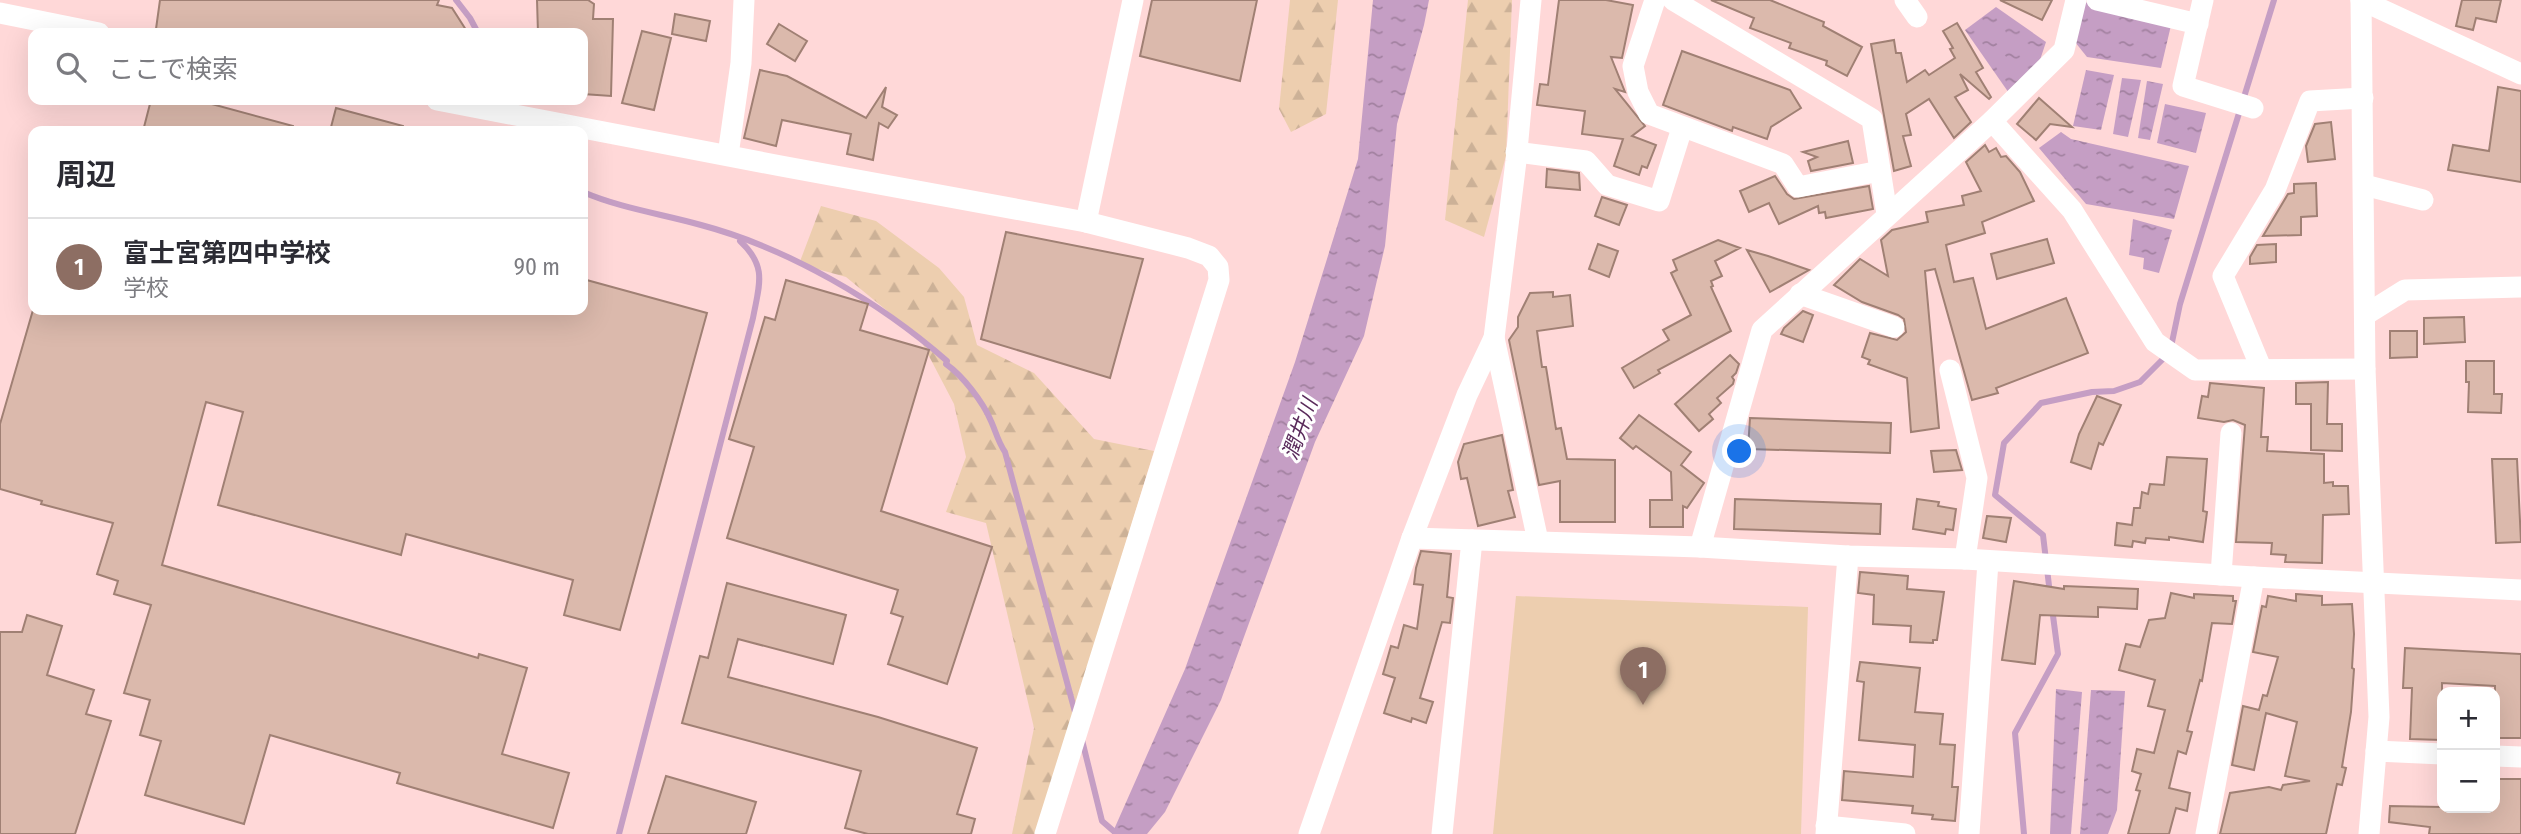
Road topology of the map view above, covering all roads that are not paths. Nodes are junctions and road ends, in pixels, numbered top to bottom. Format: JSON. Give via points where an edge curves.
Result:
{"nodes":[{"id":1,"x":744,"y":0,"type":"edge"},
{"id":2,"x":1133,"y":0,"type":"edge"},
{"id":3,"x":1531,"y":0,"type":"edge"},
{"id":4,"x":1655,"y":0,"type":"edge"},
{"id":5,"x":1673,"y":0,"type":"edge"},
{"id":6,"x":2076,"y":0,"type":"edge"},
{"id":7,"x":2097,"y":0,"type":"edge"},
{"id":8,"x":2203,"y":0,"type":"edge"},
{"id":9,"x":2361,"y":0,"type":"edge"},
{"id":10,"x":0,"y":13,"type":"edge"},
{"id":11,"x":2198,"y":24,"type":"junction"},
{"id":12,"x":74,"y":28,"type":"edge"},
{"id":13,"x":2521,"y":74,"type":"edge"},
{"id":14,"x":2363,"y":98,"type":"junction"},
{"id":15,"x":463,"y":105,"type":"edge"},
{"id":16,"x":2253,"y":107,"type":"dead end"},
{"id":17,"x":1992,"y":121,"type":"junction"},
{"id":18,"x":574,"y":126,"type":"edge"},
{"id":19,"x":1682,"y":128,"type":"junction"},
{"id":20,"x":588,"y":129,"type":"edge"},
{"id":21,"x":1516,"y":152,"type":"junction"},
{"id":22,"x":727,"y":155,"type":"junction"},
{"id":23,"x":1880,"y":171,"type":"junction"},
{"id":24,"x":2364,"y":185,"type":"junction"},
{"id":25,"x":2423,"y":200,"type":"dead end"},
{"id":26,"x":1887,"y":214,"type":"junction"},
{"id":27,"x":1086,"y":222,"type":"junction"},
{"id":28,"x":2521,"y":286,"type":"edge"},
{"id":29,"x":1800,"y":294,"type":"junction"},
{"id":30,"x":2365,"y":315,"type":"junction"},
{"id":31,"x":1894,"y":327,"type":"dead end"},
{"id":32,"x":1494,"y":338,"type":"junction"},
{"id":33,"x":2261,"y":369,"type":"junction"},
{"id":34,"x":2365,"y":369,"type":"junction"},
{"id":35,"x":1950,"y":370,"type":"dead end"},
{"id":36,"x":2231,"y":433,"type":"dead end"},
{"id":37,"x":1412,"y":538,"type":"junction"},
{"id":38,"x":1472,"y":540,"type":"junction"},
{"id":39,"x":1538,"y":541,"type":"junction"},
{"id":40,"x":1700,"y":547,"type":"junction"},
{"id":41,"x":1848,"y":556,"type":"junction"},
{"id":42,"x":1965,"y":559,"type":"junction"},
{"id":43,"x":1988,"y":562,"type":"junction"},
{"id":44,"x":2221,"y":575,"type":"junction"},
{"id":45,"x":2254,"y":577,"type":"junction"},
{"id":46,"x":2375,"y":582,"type":"junction"},
{"id":47,"x":2521,"y":590,"type":"edge"},
{"id":48,"x":2376,"y":751,"type":"junction"},
{"id":49,"x":2437,"y":754,"type":"edge"},
{"id":50,"x":2500,"y":755,"type":"edge"},
{"id":51,"x":2521,"y":757,"type":"edge"},
{"id":52,"x":1826,"y":830,"type":"edge"},
{"id":53,"x":1045,"y":834,"type":"edge"},
{"id":54,"x":1310,"y":834,"type":"edge"},
{"id":55,"x":1442,"y":834,"type":"edge"},
{"id":56,"x":1905,"y":834,"type":"edge"},
{"id":57,"x":1969,"y":834,"type":"edge"},
{"id":58,"x":2206,"y":834,"type":"edge"},
{"id":59,"x":2369,"y":834,"type":"edge"}],
"edges":[{"from":1,"to":22,"type":"street","via":[[741,63]]},
{"from":2,"to":27,"type":"street"},
{"from":3,"to":21,"type":"street"},
{"from":4,"to":19,"type":"street","via":[[1633,66],[1638,92],[1649,114]]},
{"from":5,"to":23,"type":"street","via":[[1872,119]]},
{"from":6,"to":17,"type":"street","via":[[2064,50]]},
{"from":7,"to":11,"type":"street"},
{"from":8,"to":11,"type":"street"},
{"from":9,"to":13,"type":"street"},
{"from":9,"to":14,"type":"street"},
{"from":10,"to":12,"type":"street"},
{"from":11,"to":16,"type":"street","via":[[2183,86]]},
{"from":14,"to":24,"type":"street"},
{"from":14,"to":33,"type":"street","via":[[2310,101],[2276,190],[2223,276]]},
{"from":15,"to":18,"type":"street"},
{"from":17,"to":26,"type":"street"},
{"from":17,"to":33,"type":"street","via":[[2072,210],[2155,342],[2196,370]]},
{"from":19,"to":21,"type":"street","via":[[1659,201],[1606,185],[1586,160]]},
{"from":19,"to":23,"type":"street","via":[[1783,164],[1798,187]]},
{"from":20,"to":22,"type":"street"},
{"from":21,"to":32,"type":"street"},
{"from":22,"to":27,"type":"street"},
{"from":23,"to":26,"type":"street"},
{"from":24,"to":25,"type":"street"},
{"from":24,"to":30,"type":"street"},
{"from":26,"to":29,"type":"street"},
{"from":27,"to":53,"type":"street","via":[[1209,257],[1219,280]]},
{"from":28,"to":30,"type":"street","via":[[2405,290]]},
{"from":29,"to":31,"type":"street"},
{"from":29,"to":40,"type":"street","via":[[1762,330]]},
{"from":30,"to":34,"type":"street"},
{"from":32,"to":37,"type":"street"},
{"from":32,"to":39,"type":"street"},
{"from":33,"to":34,"type":"street"},
{"from":34,"to":46,"type":"street"},
{"from":35,"to":42,"type":"street","via":[[1977,478]]},
{"from":36,"to":44,"type":"street"},
{"from":37,"to":38,"type":"street"},
{"from":37,"to":54,"type":"street"},
{"from":38,"to":39,"type":"street"},
{"from":38,"to":55,"type":"street"},
{"from":39,"to":40,"type":"street"},
{"from":40,"to":41,"type":"street"},
{"from":41,"to":42,"type":"street"},
{"from":41,"to":52,"type":"street"},
{"from":42,"to":43,"type":"street"},
{"from":43,"to":44,"type":"street"},
{"from":43,"to":57,"type":"street"},
{"from":44,"to":45,"type":"street"},
{"from":45,"to":46,"type":"street"},
{"from":45,"to":58,"type":"street"},
{"from":46,"to":47,"type":"street"},
{"from":46,"to":48,"type":"street"},
{"from":48,"to":49,"type":"street"},
{"from":48,"to":59,"type":"street"},
{"from":50,"to":51,"type":"street"},
{"from":52,"to":56,"type":"street"}]}
